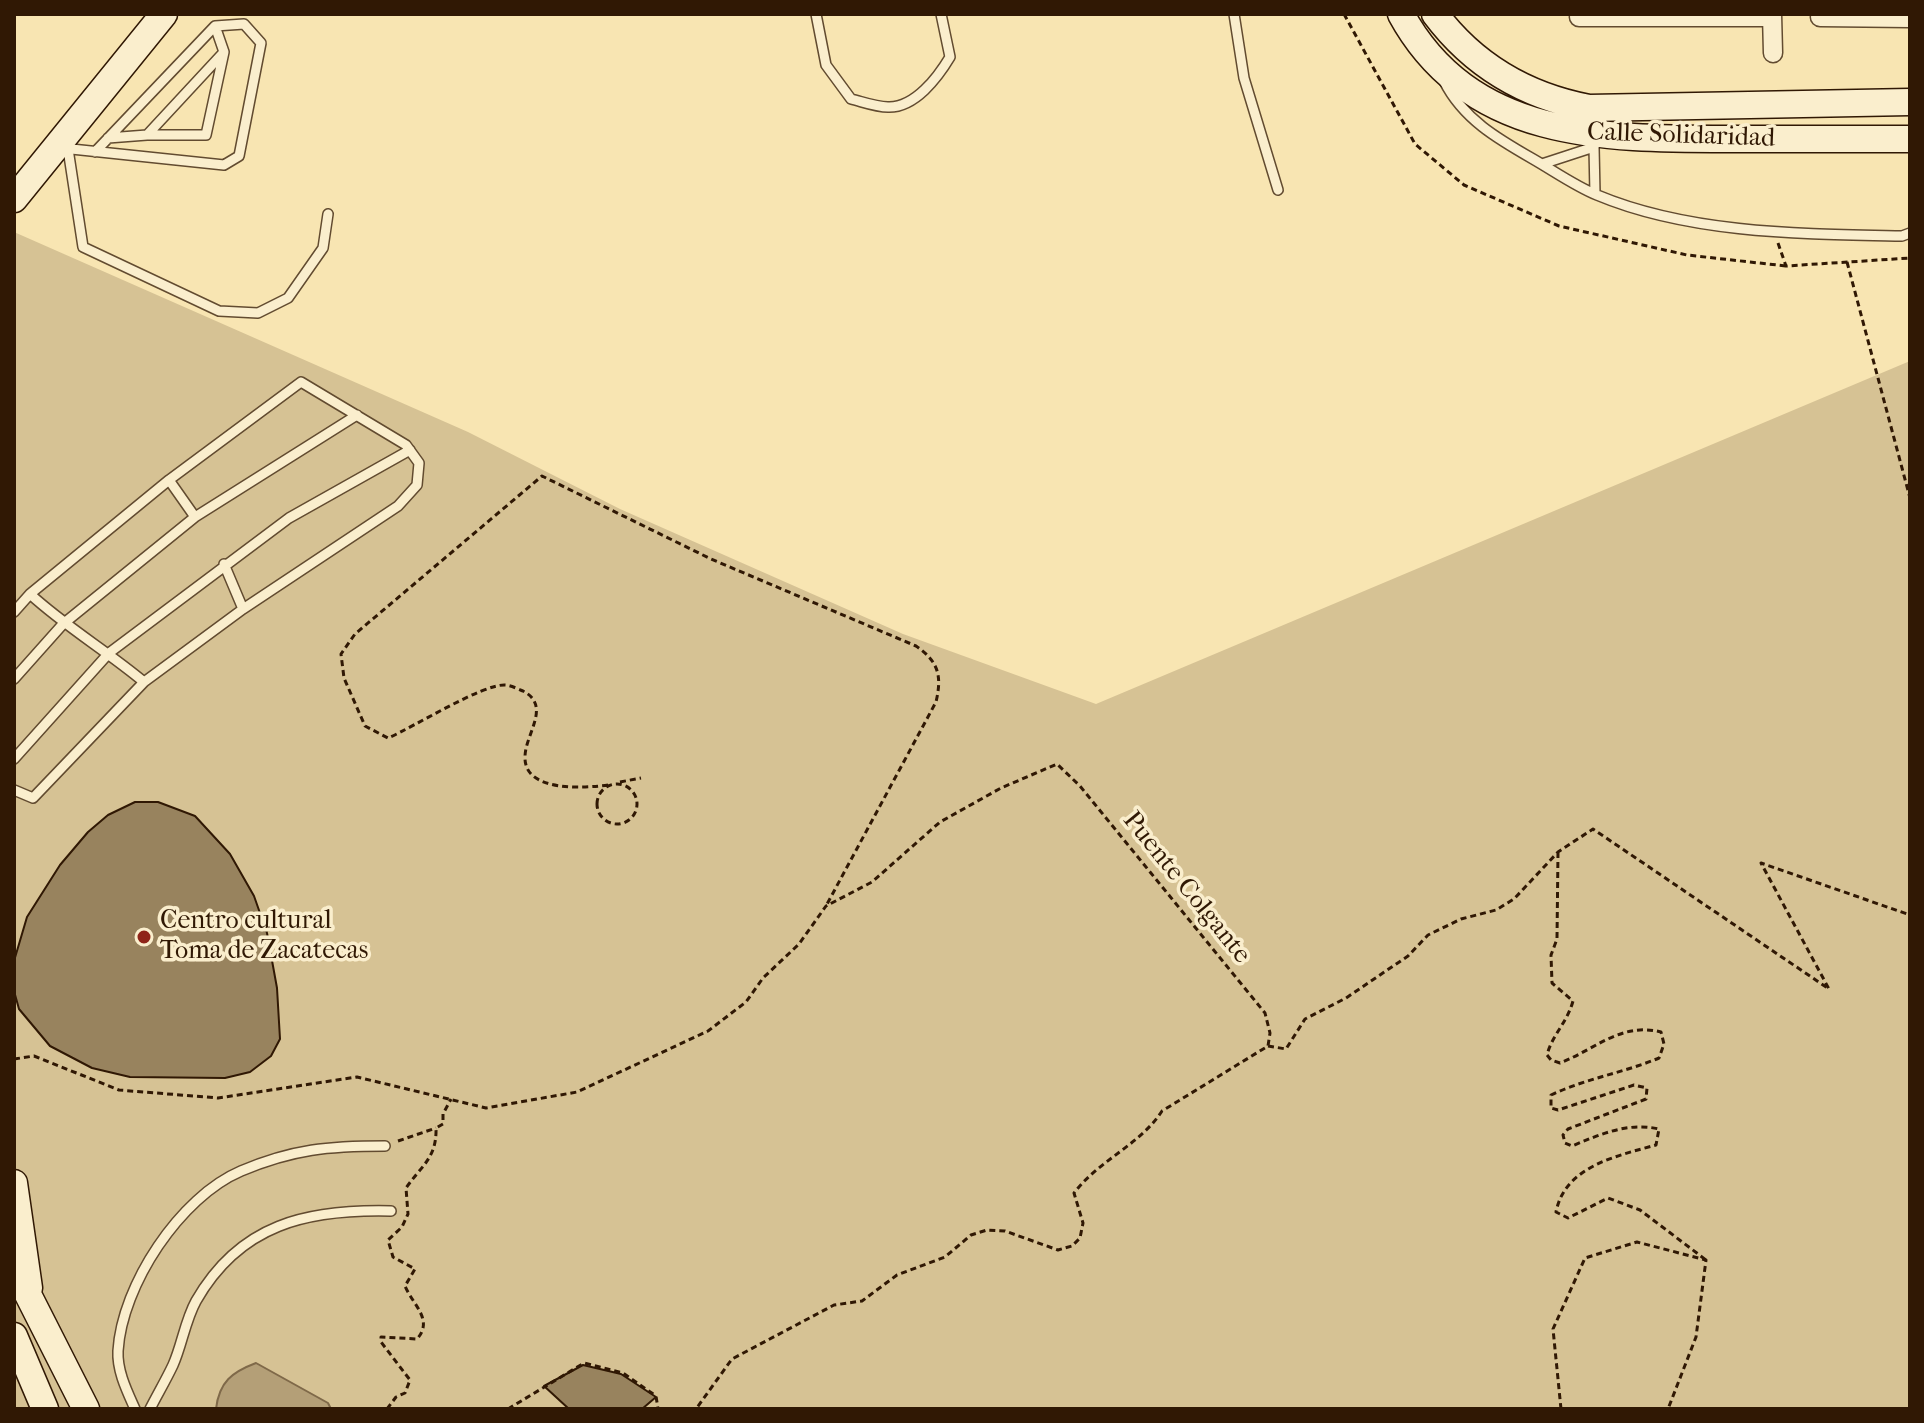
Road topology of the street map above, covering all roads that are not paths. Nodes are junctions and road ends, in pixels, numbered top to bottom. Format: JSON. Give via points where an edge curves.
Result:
{"nodes":[{"id":1,"x":164,"y":14,"type":"edge"},
{"id":2,"x":816,"y":14,"type":"edge"},
{"id":3,"x":941,"y":14,"type":"edge"},
{"id":4,"x":1234,"y":14,"type":"edge"},
{"id":5,"x":1401,"y":14,"type":"edge"},
{"id":6,"x":1435,"y":14,"type":"edge"},
{"id":7,"x":1772,"y":16,"type":"edge"},
{"id":8,"x":1579,"y":17,"type":"dead end"},
{"id":9,"x":1820,"y":17,"type":"dead end"},
{"id":10,"x":1910,"y":18,"type":"edge"},
{"id":11,"x":215,"y":26,"type":"junction"},
{"id":12,"x":224,"y":52,"type":"junction"},
{"id":13,"x":1773,"y":53,"type":"dead end"},
{"id":14,"x":1432,"y":56,"type":"junction"},
{"id":15,"x":1910,"y":102,"type":"edge"},
{"id":16,"x":147,"y":135,"type":"junction"},
{"id":17,"x":108,"y":138,"type":"junction"},
{"id":18,"x":1910,"y":139,"type":"edge"},
{"id":19,"x":1597,"y":142,"type":"junction"},
{"id":20,"x":61,"y":148,"type":"junction"},
{"id":21,"x":95,"y":152,"type":"junction"},
{"id":22,"x":1542,"y":164,"type":"junction"},
{"id":23,"x":1278,"y":190,"type":"dead end"},
{"id":24,"x":1595,"y":194,"type":"junction"},
{"id":25,"x":14,"y":199,"type":"edge"},
{"id":26,"x":328,"y":214,"type":"dead end"},
{"id":27,"x":1910,"y":233,"type":"edge"},
{"id":28,"x":357,"y":415,"type":"junction"},
{"id":29,"x":410,"y":450,"type":"junction"},
{"id":30,"x":169,"y":480,"type":"junction"},
{"id":31,"x":195,"y":517,"type":"junction"},
{"id":32,"x":224,"y":564,"type":"junction"},
{"id":33,"x":30,"y":594,"type":"junction"},
{"id":34,"x":243,"y":609,"type":"junction"},
{"id":35,"x":14,"y":612,"type":"edge"},
{"id":36,"x":63,"y":624,"type":"junction"},
{"id":37,"x":109,"y":653,"type":"junction"},
{"id":38,"x":14,"y":679,"type":"edge"},
{"id":39,"x":144,"y":682,"type":"junction"},
{"id":40,"x":14,"y":759,"type":"edge"},
{"id":41,"x":14,"y":790,"type":"edge"},
{"id":42,"x":385,"y":1146,"type":"road end"},
{"id":43,"x":14,"y":1183,"type":"edge"},
{"id":44,"x":391,"y":1211,"type":"dead end"},
{"id":45,"x":14,"y":1236,"type":"edge"},
{"id":46,"x":20,"y":1265,"type":"edge"},
{"id":47,"x":14,"y":1336,"type":"edge"},
{"id":48,"x":45,"y":1409,"type":"edge"},
{"id":49,"x":86,"y":1409,"type":"edge"},
{"id":50,"x":135,"y":1409,"type":"edge"},
{"id":51,"x":150,"y":1409,"type":"edge"}],
"edges":[{"from":1,"to":20,"type":"main road"},
{"from":2,"to":3,"type":"lane","via":[[826,65],[851,99],[891,108],[937,79],[950,57]]},
{"from":4,"to":23,"type":"lane","via":[[1244,78]]},
{"from":5,"to":14,"type":"main road","name":"Calle Solidaridad"},
{"from":6,"to":15,"type":"main road","name":"Calle Solidaridad","via":[[1472,56],[1509,81],[1589,108]]},
{"from":7,"to":8,"type":"street"},
{"from":7,"to":13,"type":"street"},
{"from":9,"to":10,"type":"street"},
{"from":11,"to":12,"type":"lane"},
{"from":11,"to":17,"type":"lane"},
{"from":11,"to":21,"type":"lane","via":[[244,24],[261,43],[239,156],[224,165]]},
{"from":12,"to":16,"type":"lane"},
{"from":12,"to":16,"type":"lane","via":[[206,135]]},
{"from":14,"to":19,"type":"main road","name":"Calle Solidaridad","via":[[1453,79],[1516,117]]},
{"from":14,"to":22,"type":"lane","via":[[1452,97],[1477,124]]},
{"from":16,"to":17,"type":"lane"},
{"from":17,"to":21,"type":"lane"},
{"from":18,"to":19,"type":"main road","name":"Calle Solidaridad"},
{"from":19,"to":22,"type":"lane"},
{"from":19,"to":24,"type":"lane"},
{"from":20,"to":21,"type":"lane"},
{"from":20,"to":25,"type":"main road"},
{"from":20,"to":26,"type":"lane","via":[[83,247],[219,311],[258,313],[288,298],[323,248]]},
{"from":22,"to":24,"type":"lane"},
{"from":24,"to":27,"type":"lane","via":[[1642,211],[1775,233]]},
{"from":28,"to":29,"type":"lane"},
{"from":28,"to":30,"type":"lane","via":[[301,382]]},
{"from":28,"to":31,"type":"lane"},
{"from":29,"to":32,"type":"lane","via":[[289,518]]},
{"from":29,"to":34,"type":"lane","via":[[419,463],[417,485],[398,506]]},
{"from":30,"to":31,"type":"lane"},
{"from":30,"to":33,"type":"lane"},
{"from":31,"to":36,"type":"lane"},
{"from":32,"to":34,"type":"lane"},
{"from":32,"to":37,"type":"lane"},
{"from":33,"to":35,"type":"lane"},
{"from":33,"to":36,"type":"lane"},
{"from":34,"to":39,"type":"lane"},
{"from":36,"to":37,"type":"lane"},
{"from":36,"to":38,"type":"lane"},
{"from":37,"to":39,"type":"lane"},
{"from":37,"to":40,"type":"lane"},
{"from":39,"to":41,"type":"lane","via":[[33,798]]},
{"from":42,"to":50,"type":"lane","via":[[324,1146],[238,1172],[165,1235],[139,1279],[117,1353]]},
{"from":43,"to":46,"type":"main road"},
{"from":44,"to":51,"type":"lane","via":[[310,1215],[262,1231],[221,1263],[195,1304]]},
{"from":45,"to":46,"type":"main road"},
{"from":46,"to":49,"type":"main road"},
{"from":47,"to":48,"type":"main road"}]}
